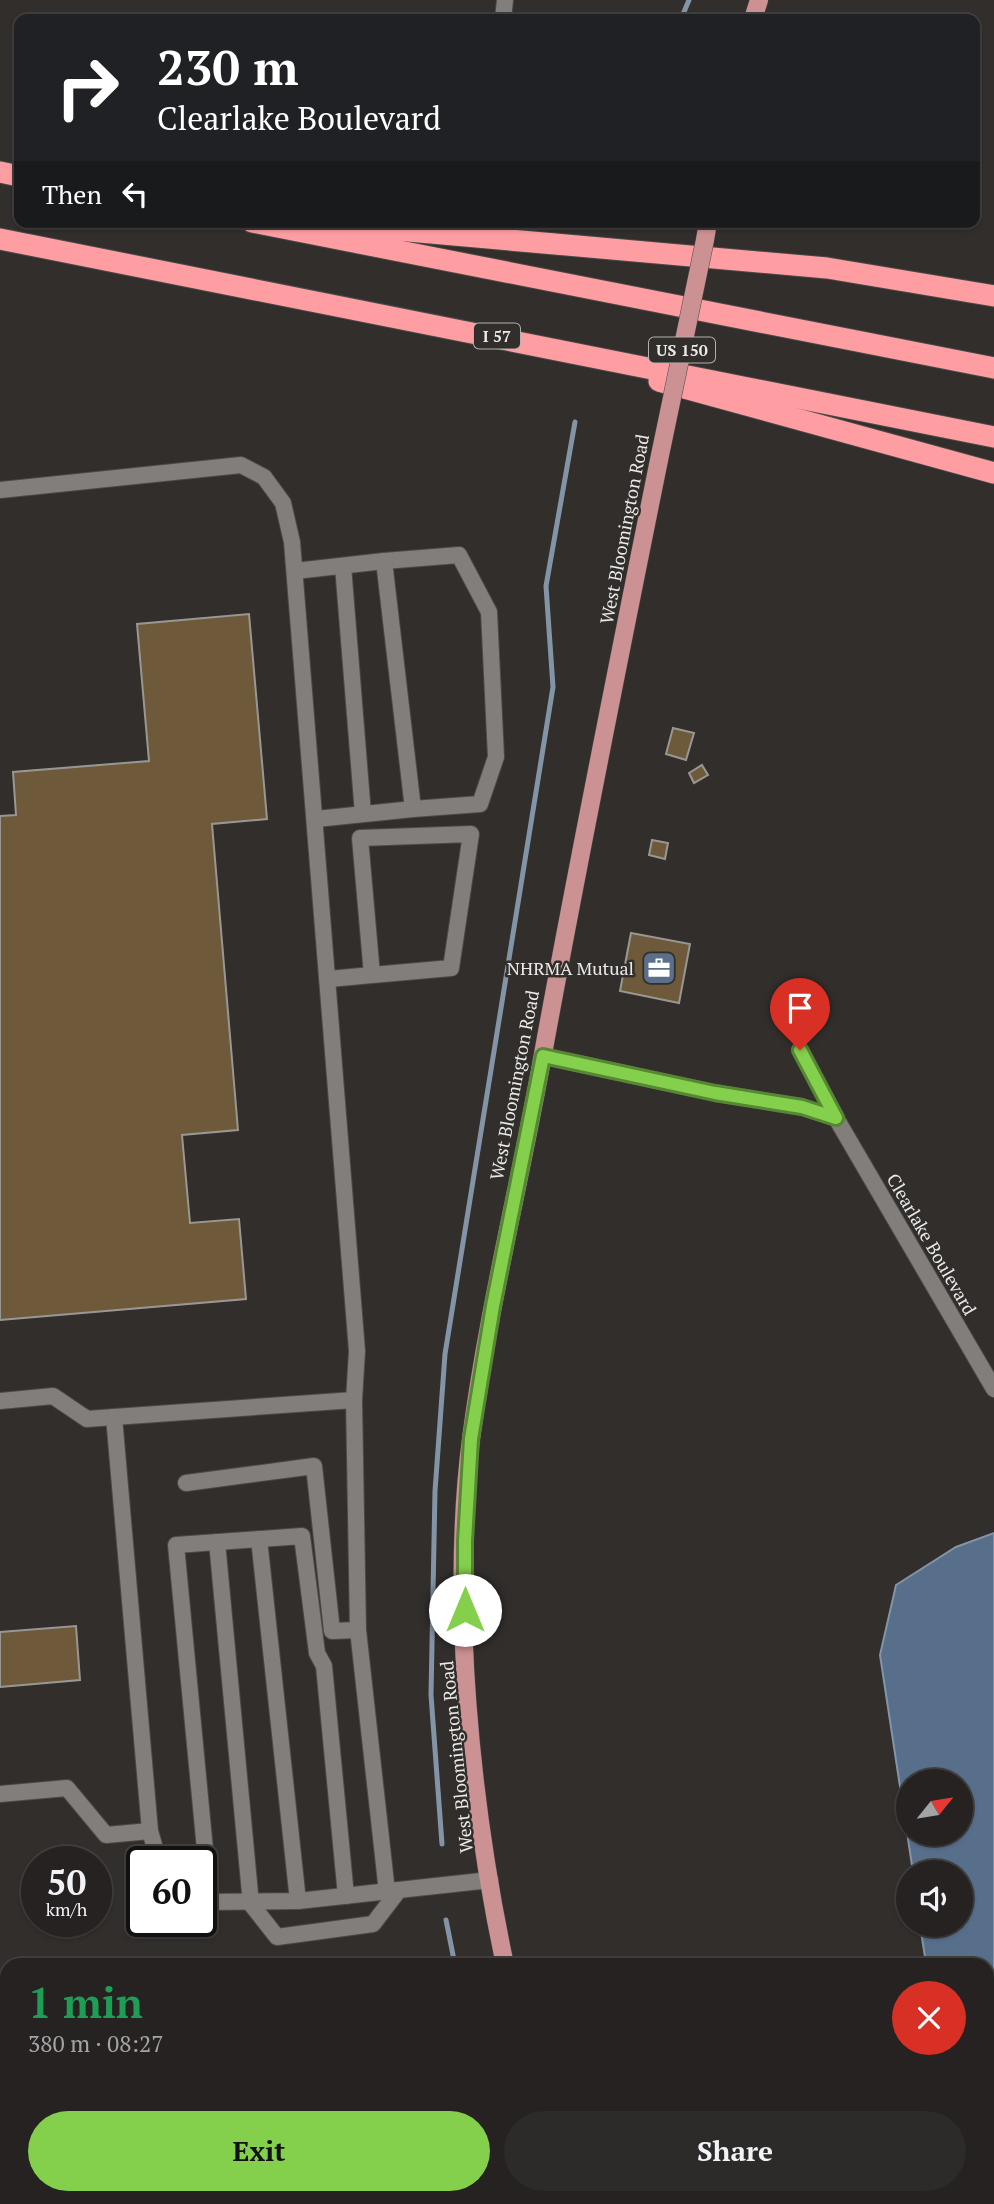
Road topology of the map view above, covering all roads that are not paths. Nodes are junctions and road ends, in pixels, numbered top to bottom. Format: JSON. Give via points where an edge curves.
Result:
{"nodes":[{"id":1,"x":283,"y":228,"type":"edge"},
{"id":2,"x":376,"y":228,"type":"edge"},
{"id":3,"x":707,"y":231,"type":"edge"},
{"id":4,"x":0,"y":239,"type":"edge"},
{"id":5,"x":994,"y":286,"type":"edge"},
{"id":6,"x":955,"y":287,"type":"junction"},
{"id":7,"x":994,"y":296,"type":"edge"},
{"id":8,"x":519,"y":340,"type":"junction"},
{"id":9,"x":994,"y":368,"type":"edge"},
{"id":10,"x":994,"y":437,"type":"edge"},
{"id":11,"x":994,"y":472,"type":"edge"},
{"id":12,"x":0,"y":490,"type":"edge"},
{"id":13,"x":384,"y":561,"type":"junction"},
{"id":14,"x":343,"y":566,"type":"junction"},
{"id":15,"x":295,"y":571,"type":"junction"},
{"id":16,"x":413,"y":809,"type":"junction"},
{"id":17,"x":363,"y":814,"type":"junction"},
{"id":18,"x":316,"y":819,"type":"junction"},
{"id":19,"x":372,"y":975,"type":"junction"},
{"id":20,"x":329,"y":979,"type":"junction"},
{"id":21,"x":800,"y":1050,"type":"dead end"},
{"id":22,"x":543,"y":1056,"type":"junction"},
{"id":23,"x":836,"y":1118,"type":"junction"},
{"id":24,"x":994,"y":1389,"type":"edge"},
{"id":25,"x":354,"y":1400,"type":"junction"},
{"id":26,"x":0,"y":1401,"type":"edge"},
{"id":27,"x":114,"y":1417,"type":"junction"},
{"id":28,"x":186,"y":1483,"type":"dead end"},
{"id":29,"x":259,"y":1539,"type":"junction"},
{"id":30,"x":217,"y":1542,"type":"junction"},
{"id":31,"x":358,"y":1630,"type":"junction"},
{"id":32,"x":0,"y":1794,"type":"edge"},
{"id":33,"x":150,"y":1831,"type":"junction"},
{"id":34,"x":154,"y":1846,"type":"edge"},
{"id":35,"x":201,"y":1846,"type":"edge"},
{"id":36,"x":489,"y":1880,"type":"junction"},
{"id":37,"x":393,"y":1891,"type":"junction"},
{"id":38,"x":346,"y":1896,"type":"junction"},
{"id":39,"x":298,"y":1901,"type":"junction"},
{"id":40,"x":217,"y":1902,"type":"edge"},
{"id":41,"x":251,"y":1904,"type":"junction"},
{"id":42,"x":504,"y":1958,"type":"edge"}],
"edges":[{"from":1,"to":9,"type":"highway"},
{"from":2,"to":6,"type":"highway","via":[[827,268]]},
{"from":3,"to":22,"type":"main road","name":"West Bloomington Road","number":"US 150","bridge":true,"via":[[557,964]]},
{"from":4,"to":8,"type":"highway","number":"I 57"},
{"from":5,"to":6,"type":"highway"},
{"from":6,"to":7,"type":"highway"},
{"from":8,"to":10,"type":"highway","number":"I 57"},
{"from":8,"to":11,"type":"highway","via":[[755,410]]},
{"from":12,"to":15,"type":"street","via":[[241,464],[264,477],[283,503]]},
{"from":13,"to":14,"type":"street"},
{"from":13,"to":16,"type":"street"},
{"from":13,"to":16,"type":"street","via":[[459,555],[489,612],[496,757],[480,804]]},
{"from":14,"to":15,"type":"street"},
{"from":14,"to":17,"type":"street"},
{"from":15,"to":18,"type":"street"},
{"from":16,"to":17,"type":"street"},
{"from":17,"to":18,"type":"street"},
{"from":18,"to":20,"type":"street"},
{"from":19,"to":19,"type":"street","via":[[360,838],[471,834],[451,968]]},
{"from":19,"to":20,"type":"street"},
{"from":20,"to":25,"type":"street","via":[[357,1351]]},
{"from":21,"to":23,"type":"street","name":"Clearlake Boulevard"},
{"from":22,"to":23,"type":"street","via":[[802,1107]]},
{"from":22,"to":36,"type":"main road","name":"West Bloomington Road","number":"US 150","via":[[493,1306],[468,1472],[468,1691]]},
{"from":23,"to":24,"type":"street","name":"Clearlake Boulevard"},
{"from":25,"to":27,"type":"street"},
{"from":25,"to":31,"type":"street"},
{"from":26,"to":27,"type":"street","via":[[53,1396],[87,1419]]},
{"from":27,"to":33,"type":"street"},
{"from":28,"to":31,"type":"street","via":[[314,1466],[332,1631]]},
{"from":29,"to":30,"type":"street"},
{"from":29,"to":38,"type":"street","via":[[302,1536],[317,1653],[324,1666]]},
{"from":29,"to":39,"type":"street"},
{"from":30,"to":35,"type":"street","via":[[176,1545]]},
{"from":30,"to":41,"type":"street"},
{"from":31,"to":37,"type":"street"},
{"from":32,"to":33,"type":"street","via":[[67,1788],[106,1835]]},
{"from":33,"to":34,"type":"street"},
{"from":36,"to":37,"type":"street"},
{"from":36,"to":42,"type":"main road","name":"West Bloomington Road","number":"US 150"},
{"from":37,"to":38,"type":"street"},
{"from":37,"to":41,"type":"street","via":[[373,1924],[277,1937]]},
{"from":38,"to":39,"type":"street"},
{"from":39,"to":41,"type":"street"},
{"from":40,"to":41,"type":"street"}]}
